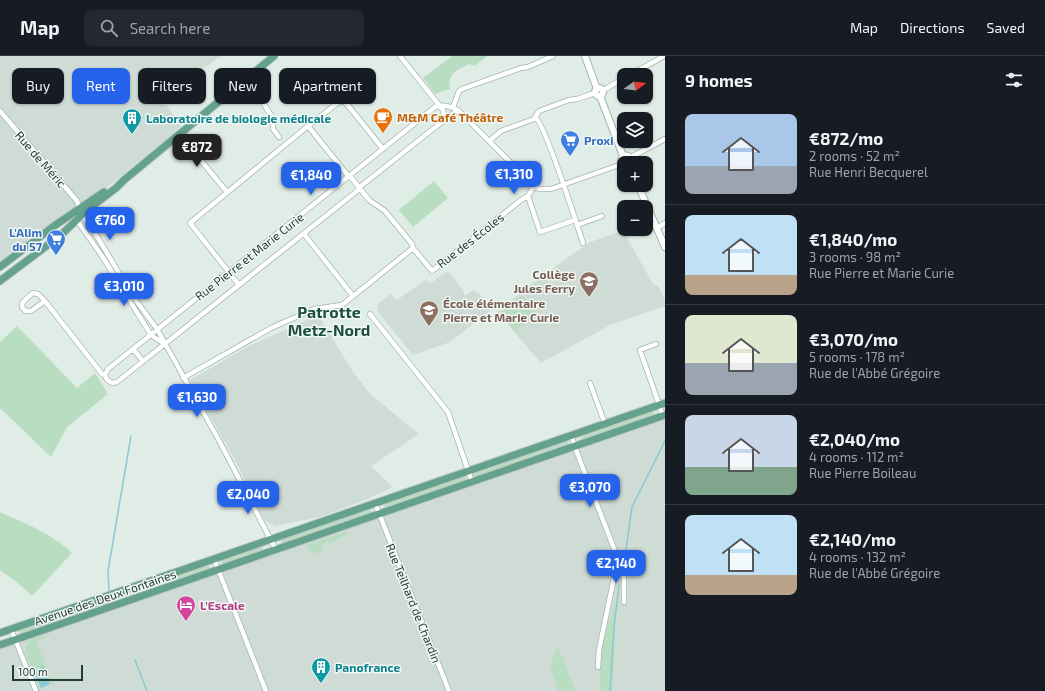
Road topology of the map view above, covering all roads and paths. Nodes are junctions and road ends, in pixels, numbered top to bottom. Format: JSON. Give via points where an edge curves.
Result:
{"nodes":[{"id":1,"x":274,"y":56,"type":"edge"},
{"id":2,"x":400,"y":56,"type":"edge"},
{"id":3,"x":552,"y":56,"type":"edge"},
{"id":4,"x":585,"y":56,"type":"edge"},
{"id":5,"x":664,"y":56,"type":"edge"},
{"id":6,"x":259,"y":68,"type":"edge"},
{"id":7,"x":643,"y":68,"type":"edge"},
{"id":8,"x":617,"y":82,"type":"edge"},
{"id":9,"x":599,"y":92,"type":"junction"},
{"id":10,"x":216,"y":104,"type":"edge"},
{"id":11,"x":263,"y":104,"type":"edge"},
{"id":12,"x":440,"y":106,"type":"junction"},
{"id":13,"x":453,"y":107,"type":"junction"},
{"id":14,"x":0,"y":111,"type":"edge"},
{"id":15,"x":459,"y":111,"type":"junction"},
{"id":16,"x":535,"y":117,"type":"junction"},
{"id":17,"x":443,"y":121,"type":"junction"},
{"id":18,"x":308,"y":126,"type":"junction"},
{"id":19,"x":179,"y":134,"type":"junction"},
{"id":20,"x":279,"y":137,"type":"dead end"},
{"id":21,"x":665,"y":139,"type":"edge"},
{"id":22,"x":489,"y":141,"type":"junction"},
{"id":23,"x":382,"y":149,"type":"junction"},
{"id":24,"x":627,"y":156,"type":"edge"},
{"id":25,"x":633,"y":156,"type":"edge"},
{"id":26,"x":617,"y":166,"type":"edge"},
{"id":27,"x":349,"y":177,"type":"junction"},
{"id":28,"x":564,"y":185,"type":"junction"},
{"id":29,"x":534,"y":186,"type":"junction"},
{"id":30,"x":360,"y":189,"type":"junction"},
{"id":31,"x":227,"y":192,"type":"junction"},
{"id":32,"x":641,"y":192,"type":"edge"},
{"id":33,"x":528,"y":196,"type":"junction"},
{"id":34,"x":79,"y":216,"type":"junction"},
{"id":35,"x":602,"y":216,"type":"dead end"},
{"id":36,"x":576,"y":223,"type":"junction"},
{"id":37,"x":665,"y":223,"type":"edge"},
{"id":38,"x":657,"y":228,"type":"junction"},
{"id":39,"x":304,"y":234,"type":"junction"},
{"id":40,"x":583,"y":243,"type":"dead end"},
{"id":41,"x":665,"y":247,"type":"edge"},
{"id":42,"x":413,"y":248,"type":"junction"},
{"id":43,"x":0,"y":267,"type":"edge"},
{"id":44,"x":229,"y":272,"type":"junction"},
{"id":45,"x":0,"y":281,"type":"edge"},
{"id":46,"x":239,"y":284,"type":"junction"},
{"id":47,"x":353,"y":296,"type":"junction"},
{"id":48,"x":45,"y":301,"type":"junction"},
{"id":49,"x":370,"y":314,"type":"dead end"},
{"id":50,"x":157,"y":329,"type":"junction"},
{"id":51,"x":151,"y":335,"type":"junction"},
{"id":52,"x":164,"y":344,"type":"junction"},
{"id":53,"x":656,"y":344,"type":"dead end"},
{"id":54,"x":133,"y":349,"type":"junction"},
{"id":55,"x":143,"y":361,"type":"junction"},
{"id":56,"x":105,"y":375,"type":"junction"},
{"id":57,"x":183,"y":378,"type":"junction"},
{"id":58,"x":590,"y":383,"type":"dead end"},
{"id":59,"x":662,"y":404,"type":"edge"},
{"id":60,"x":664,"y":416,"type":"edge"},
{"id":61,"x":605,"y":424,"type":"junction"},
{"id":62,"x":571,"y":435,"type":"junction"},
{"id":63,"x":575,"y":446,"type":"junction"},
{"id":64,"x":468,"y":471,"type":"junction"},
{"id":65,"x":472,"y":482,"type":"junction"},
{"id":66,"x":375,"y":504,"type":"junction"},
{"id":67,"x":379,"y":514,"type":"junction"},
{"id":68,"x":270,"y":540,"type":"junction"},
{"id":69,"x":276,"y":550,"type":"junction"},
{"id":70,"x":214,"y":559,"type":"junction"},
{"id":71,"x":218,"y":570,"type":"junction"},
{"id":72,"x":622,"y":571,"type":"junction"},
{"id":73,"x":624,"y":602,"type":"dead end"},
{"id":74,"x":11,"y":629,"type":"junction"},
{"id":75,"x":0,"y":633,"type":"edge"},
{"id":76,"x":16,"y":640,"type":"junction"},
{"id":77,"x":0,"y":645,"type":"edge"},
{"id":78,"x":598,"y":667,"type":"dead end"},
{"id":79,"x":36,"y":691,"type":"edge"},
{"id":80,"x":266,"y":691,"type":"edge"},
{"id":81,"x":449,"y":691,"type":"edge"}],
"edges":[{"from":1,"to":6,"type":"main road"},
{"from":2,"to":12,"type":"street"},
{"from":3,"to":13,"type":"street","via":[[528,67],[462,89]]},
{"from":4,"to":9,"type":"street"},
{"from":5,"to":7,"type":"street"},
{"from":8,"to":9,"type":"street"},
{"from":9,"to":16,"type":"street","via":[[544,108]]},
{"from":9,"to":24,"type":"street"},
{"from":10,"to":19,"type":"main road"},
{"from":11,"to":20,"type":"street"},
{"from":12,"to":13,"type":"street"},
{"from":12,"to":17,"type":"street","via":[[444,115]]},
{"from":12,"to":23,"type":"street","name":"Rue Pierre et Marie Curie","via":[[435,107]]},
{"from":13,"to":15,"type":"street"},
{"from":14,"to":34,"type":"street","name":"Rue de Méric","via":[[77,201]]},
{"from":15,"to":17,"type":"street","name":"Rue Pierre et Marie Curie"},
{"from":15,"to":22,"type":"street"},
{"from":16,"to":22,"type":"street","via":[[502,131]]},
{"from":16,"to":28,"type":"street","via":[[540,121]]},
{"from":17,"to":30,"type":"street","name":"Rue Pierre et Marie Curie"},
{"from":18,"to":23,"type":"street","via":[[342,101]]},
{"from":18,"to":27,"type":"street"},
{"from":18,"to":31,"type":"street"},
{"from":19,"to":31,"type":"street"},
{"from":19,"to":34,"type":"main road"},
{"from":21,"to":25,"type":"street"},
{"from":22,"to":29,"type":"street"},
{"from":23,"to":27,"type":"street","name":"Rue Pierre et Marie Curie"},
{"from":26,"to":28,"type":"street"},
{"from":27,"to":30,"type":"street"},
{"from":27,"to":44,"type":"street","name":"Rue Pierre et Marie Curie"},
{"from":28,"to":29,"type":"street","via":[[545,190]]},
{"from":28,"to":36,"type":"street"},
{"from":29,"to":33,"type":"street","name":"Rue des Écoles"},
{"from":30,"to":39,"type":"street","name":"Rue Pierre et Marie Curie"},
{"from":30,"to":42,"type":"street","via":[[372,203],[385,211]]},
{"from":31,"to":44,"type":"street","via":[[190,223]]},
{"from":32,"to":38,"type":"street"},
{"from":33,"to":36,"type":"street","via":[[540,232]]},
{"from":33,"to":42,"type":"street","name":"Rue des Écoles","via":[[432,271]]},
{"from":34,"to":43,"type":"main road","via":[[54,226]]},
{"from":34,"to":45,"type":"main road","via":[[70,228]]},
{"from":34,"to":50,"type":"street","via":[[92,228],[132,295]]},
{"from":34,"to":51,"type":"street"},
{"from":35,"to":36,"type":"street"},
{"from":36,"to":40,"type":"street"},
{"from":37,"to":38,"type":"street"},
{"from":38,"to":41,"type":"street"},
{"from":39,"to":46,"type":"street","name":"Rue Pierre et Marie Curie"},
{"from":39,"to":47,"type":"street"},
{"from":42,"to":47,"type":"street"},
{"from":44,"to":46,"type":"street"},
{"from":44,"to":50,"type":"street","name":"Rue Pierre et Marie Curie"},
{"from":46,"to":52,"type":"street","name":"Rue Pierre et Marie Curie"},
{"from":47,"to":57,"type":"street","via":[[342,305],[314,308],[271,328]]},
{"from":48,"to":48,"type":"street","via":[[33,293],[23,301],[23,309],[31,311]]},
{"from":48,"to":56,"type":"street"},
{"from":49,"to":64,"type":"street","via":[[448,412]]},
{"from":50,"to":51,"type":"street","name":"Rue Pierre et Marie Curie"},
{"from":50,"to":52,"type":"street"},
{"from":51,"to":52,"type":"street"},
{"from":51,"to":54,"type":"street","name":"Rue Pierre et Marie Curie"},
{"from":52,"to":55,"type":"street","name":"Rue Pierre et Marie Curie"},
{"from":52,"to":57,"type":"street"},
{"from":53,"to":59,"type":"street","name":"Avenue des Deux Fontaines","via":[[640,350]]},
{"from":54,"to":55,"type":"street"},
{"from":54,"to":56,"type":"street","name":"Rue Pierre et Marie Curie","via":[[108,369]]},
{"from":55,"to":56,"type":"street","name":"Rue Pierre et Marie Curie","via":[[116,382],[108,381]]},
{"from":57,"to":68,"type":"street","via":[[221,444]]},
{"from":58,"to":61,"type":"street"},
{"from":59,"to":60,"type":"street","name":"Avenue des Deux Fontaines"},
{"from":59,"to":61,"type":"main road","name":"Avenue des Deux Fontaines"},
{"from":60,"to":63,"type":"main road","name":"Avenue des Deux Fontaines"},
{"from":61,"to":62,"type":"main road","name":"Avenue des Deux Fontaines"},
{"from":62,"to":63,"type":"street"},
{"from":62,"to":64,"type":"main road","name":"Avenue des Deux Fontaines"},
{"from":63,"to":65,"type":"main road","name":"Avenue des Deux Fontaines"},
{"from":63,"to":72,"type":"street"},
{"from":64,"to":65,"type":"street"},
{"from":64,"to":66,"type":"main road","name":"Avenue des Deux Fontaines"},
{"from":65,"to":67,"type":"main road","name":"Avenue des Deux Fontaines"},
{"from":66,"to":67,"type":"street"},
{"from":66,"to":68,"type":"main road","name":"Avenue des Deux Fontaines"},
{"from":67,"to":69,"type":"main road","name":"Avenue des Deux Fontaines"},
{"from":67,"to":81,"type":"street","name":"Rue Teilhard de Chardin"},
{"from":68,"to":69,"type":"street"},
{"from":68,"to":70,"type":"main road","name":"Avenue des Deux Fontaines"},
{"from":69,"to":71,"type":"main road","name":"Avenue des Deux Fontaines"},
{"from":70,"to":71,"type":"street"},
{"from":70,"to":74,"type":"main road","name":"Avenue des Deux Fontaines"},
{"from":71,"to":76,"type":"main road","name":"Avenue des Deux Fontaines"},
{"from":71,"to":80,"type":"street"},
{"from":72,"to":73,"type":"street"},
{"from":72,"to":78,"type":"street","via":[[615,573],[599,650]]},
{"from":74,"to":75,"type":"main road","name":"Avenue des Deux Fontaines"},
{"from":74,"to":76,"type":"street"},
{"from":76,"to":77,"type":"main road","name":"Avenue des Deux Fontaines"},
{"from":76,"to":79,"type":"street"}]}
